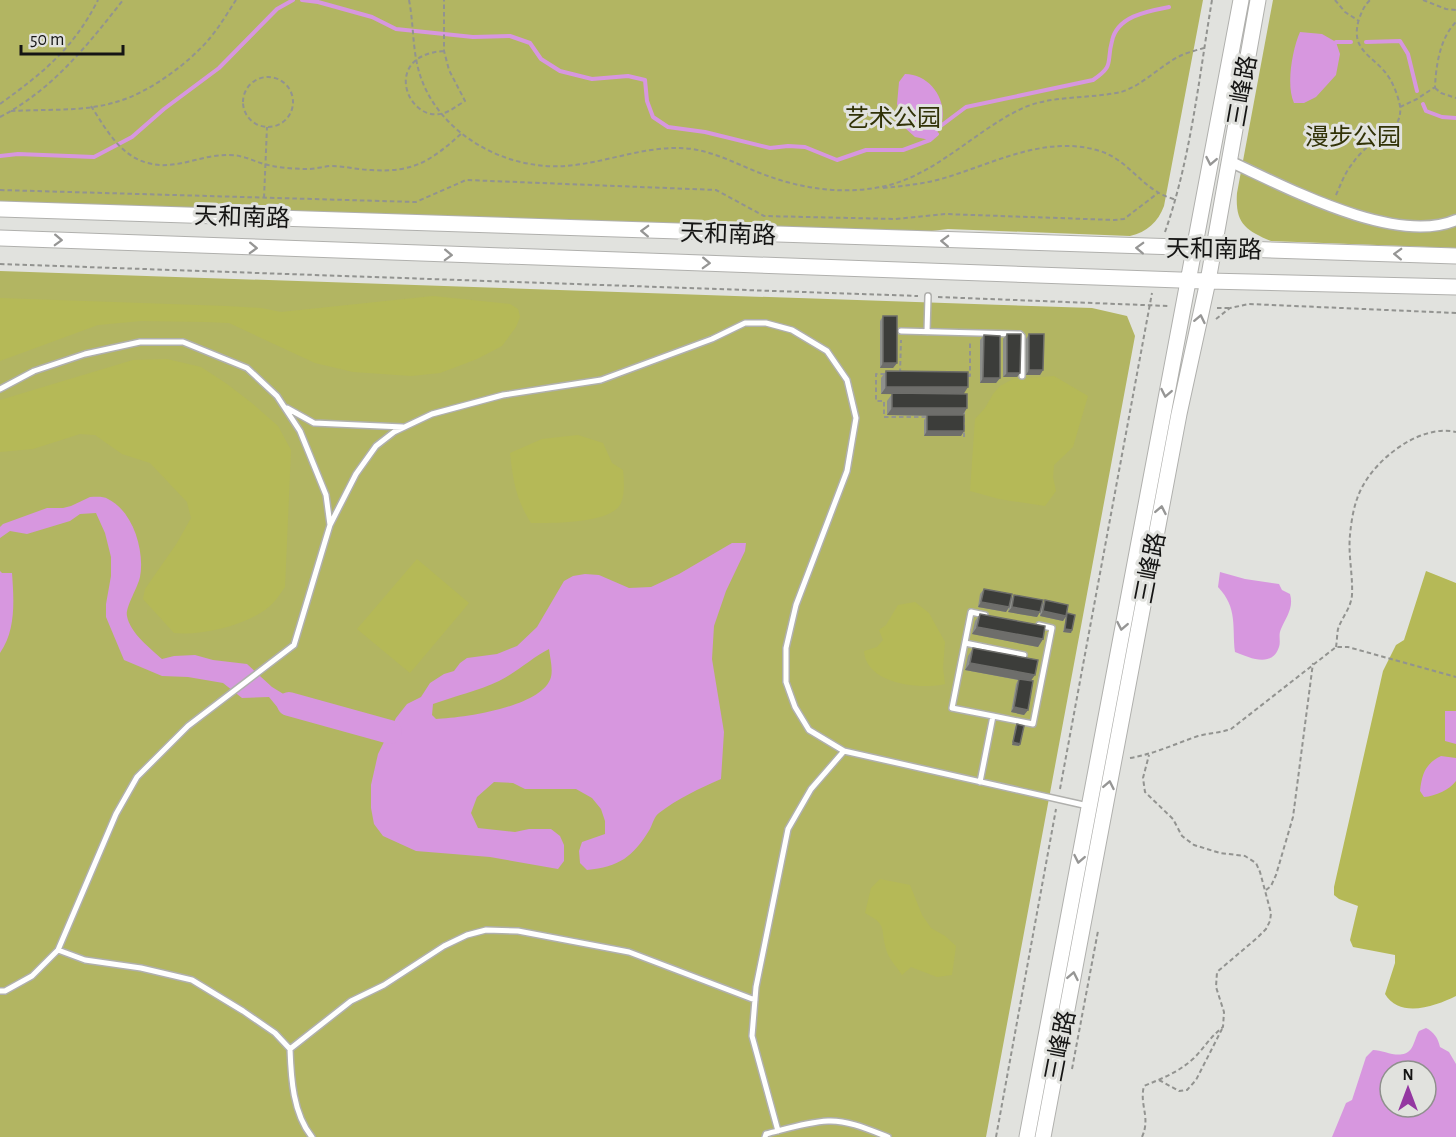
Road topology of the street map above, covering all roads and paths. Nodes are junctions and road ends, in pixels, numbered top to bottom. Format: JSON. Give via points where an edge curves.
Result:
{"nodes":[{"id":1,"x":98,"y":0,"type":"edge"},
{"id":2,"x":123,"y":0,"type":"edge"},
{"id":3,"x":236,"y":0,"type":"edge"},
{"id":4,"x":409,"y":0,"type":"edge"},
{"id":5,"x":444,"y":0,"type":"edge"},
{"id":6,"x":1212,"y":0,"type":"edge"},
{"id":7,"x":1240,"y":0,"type":"edge"},
{"id":8,"x":1258,"y":0,"type":"edge"},
{"id":9,"x":1335,"y":0,"type":"edge"},
{"id":10,"x":1370,"y":0,"type":"edge"},
{"id":11,"x":1424,"y":0,"type":"edge"},
{"id":12,"x":1456,"y":10,"type":"edge"},
{"id":13,"x":1359,"y":21,"type":"junction"},
{"id":14,"x":1456,"y":22,"type":"edge"},
{"id":15,"x":1204,"y":48,"type":"junction"},
{"id":16,"x":444,"y":51,"type":"junction"},
{"id":17,"x":416,"y":59,"type":"junction"},
{"id":18,"x":1435,"y":87,"type":"junction"},
{"id":19,"x":1456,"y":98,"type":"edge"},
{"id":20,"x":0,"y":104,"type":"edge"},
{"id":21,"x":91,"y":106,"type":"junction"},
{"id":22,"x":1400,"y":107,"type":"junction"},
{"id":23,"x":11,"y":111,"type":"junction"},
{"id":24,"x":443,"y":114,"type":"junction"},
{"id":25,"x":0,"y":117,"type":"edge"},
{"id":26,"x":267,"y":127,"type":"junction"},
{"id":27,"x":462,"y":133,"type":"junction"},
{"id":28,"x":1229,"y":161,"type":"junction"},
{"id":29,"x":266,"y":165,"type":"junction"},
{"id":30,"x":876,"y":188,"type":"junction"},
{"id":31,"x":0,"y":190,"type":"edge"},
{"id":32,"x":1158,"y":193,"type":"junction"},
{"id":33,"x":264,"y":198,"type":"junction"},
{"id":34,"x":1176,"y":200,"type":"junction"},
{"id":35,"x":1331,"y":206,"type":"junction"},
{"id":36,"x":0,"y":209,"type":"edge"},
{"id":37,"x":1456,"y":220,"type":"edge"},
{"id":38,"x":0,"y":238,"type":"edge"},
{"id":39,"x":1160,"y":248,"type":"junction"},
{"id":40,"x":1214,"y":248,"type":"junction"},
{"id":41,"x":1193,"y":249,"type":"junction"},
{"id":42,"x":1456,"y":256,"type":"edge"},
{"id":43,"x":0,"y":264,"type":"edge"},
{"id":44,"x":1154,"y":278,"type":"junction"},
{"id":45,"x":1187,"y":279,"type":"junction"},
{"id":46,"x":1208,"y":281,"type":"junction"},
{"id":47,"x":1456,"y":287,"type":"edge"},
{"id":48,"x":928,"y":296,"type":"junction"},
{"id":49,"x":1149,"y":306,"type":"junction"},
{"id":50,"x":1182,"y":306,"type":"junction"},
{"id":51,"x":1202,"y":307,"type":"junction"},
{"id":52,"x":1230,"y":308,"type":"junction"},
{"id":53,"x":1456,"y":313,"type":"edge"},
{"id":54,"x":1211,"y":326,"type":"dead end"},
{"id":55,"x":901,"y":331,"type":"joint"},
{"id":56,"x":927,"y":332,"type":"junction"},
{"id":57,"x":970,"y":333,"type":"junction"},
{"id":58,"x":888,"y":374,"type":"edge"},
{"id":59,"x":900,"y":374,"type":"edge"},
{"id":60,"x":965,"y":376,"type":"edge"},
{"id":61,"x":1022,"y":376,"type":"edge"},
{"id":62,"x":0,"y":389,"type":"edge"},
{"id":63,"x":284,"y":407,"type":"junction"},
{"id":64,"x":964,"y":407,"type":"edge"},
{"id":65,"x":930,"y":417,"type":"edge"},
{"id":66,"x":404,"y":427,"type":"junction"},
{"id":67,"x":1456,"y":432,"type":"edge"},
{"id":68,"x":964,"y":437,"type":"edge"},
{"id":69,"x":330,"y":525,"type":"junction"},
{"id":70,"x":994,"y":617,"type":"edge"},
{"id":71,"x":1029,"y":623,"type":"edge"},
{"id":72,"x":965,"y":643,"type":"junction"},
{"id":73,"x":1336,"y":647,"type":"junction"},
{"id":74,"x":1024,"y":655,"type":"edge"},
{"id":75,"x":1313,"y":663,"type":"junction"},
{"id":76,"x":1456,"y":677,"type":"edge"},
{"id":77,"x":993,"y":716,"type":"junction"},
{"id":78,"x":844,"y":752,"type":"junction"},
{"id":79,"x":1149,"y":755,"type":"junction"},
{"id":80,"x":1130,"y":758,"type":"dead end"},
{"id":81,"x":980,"y":782,"type":"junction"},
{"id":82,"x":1058,"y":799,"type":"junction"},
{"id":83,"x":1089,"y":806,"type":"junction"},
{"id":84,"x":1105,"y":810,"type":"junction"},
{"id":85,"x":1265,"y":890,"type":"junction"},
{"id":86,"x":1098,"y":929,"type":"dead end"},
{"id":87,"x":58,"y":950,"type":"junction"},
{"id":88,"x":0,"y":991,"type":"edge"},
{"id":89,"x":755,"y":1000,"type":"junction"},
{"id":90,"x":1223,"y":1027,"type":"junction"},
{"id":91,"x":290,"y":1049,"type":"junction"},
{"id":92,"x":1070,"y":1079,"type":"dead end"},
{"id":93,"x":1159,"y":1080,"type":"junction"},
{"id":94,"x":778,"y":1131,"type":"junction"},
{"id":95,"x":312,"y":1137,"type":"edge"},
{"id":96,"x":765,"y":1137,"type":"edge"},
{"id":97,"x":888,"y":1137,"type":"edge"},
{"id":98,"x":996,"y":1137,"type":"edge"},
{"id":99,"x":1027,"y":1137,"type":"edge"},
{"id":100,"x":1043,"y":1137,"type":"edge"},
{"id":101,"x":1143,"y":1137,"type":"edge"}],
"edges":[{"from":1,"to":20,"type":"path","via":[[65,51]]},
{"from":2,"to":23,"type":"path","via":[[82,52],[46,87]]},
{"from":3,"to":21,"type":"path","via":[[210,39],[175,70],[133,95]]},
{"from":4,"to":17,"type":"path"},
{"from":5,"to":16,"type":"path"},
{"from":6,"to":15,"type":"path"},
{"from":7,"to":41,"type":"street","name":"三峰路","one_way":true},
{"from":8,"to":28,"type":"street","name":"三峰路"},
{"from":9,"to":13,"type":"path"},
{"from":10,"to":13,"type":"path"},
{"from":11,"to":12,"type":"path"},
{"from":13,"to":22,"type":"path","via":[[1359,44],[1386,73]]},
{"from":14,"to":18,"type":"path","via":[[1443,44]]},
{"from":15,"to":30,"type":"path","via":[[1182,55],[1124,91],[1026,106],[940,162]]},
{"from":15,"to":34,"type":"path"},
{"from":16,"to":17,"type":"path","via":[[427,52]]},
{"from":16,"to":24,"type":"path","via":[[465,101]]},
{"from":17,"to":24,"type":"path","via":[[420,76]]},
{"from":17,"to":24,"type":"path","via":[[405,79],[409,97],[416,107]]},
{"from":18,"to":19,"type":"path"},
{"from":18,"to":22,"type":"path"},
{"from":21,"to":23,"type":"path"},
{"from":21,"to":29,"type":"path","via":[[120,147],[148,164],[229,155],[248,157]]},
{"from":22,"to":35,"type":"path","via":[[1392,131],[1351,164]]},
{"from":23,"to":25,"type":"path"},
{"from":24,"to":27,"type":"path"},
{"from":26,"to":26,"type":"path","via":[[251,121],[242,99],[250,83],[266,76],[283,81],[293,102],[287,118]]},
{"from":26,"to":29,"type":"path"},
{"from":27,"to":29,"type":"path","via":[[429,160],[393,170]]},
{"from":27,"to":30,"type":"path","via":[[499,156],[526,163],[559,167],[648,149],[691,149],[800,186],[835,191]]},
{"from":28,"to":35,"type":"street"},
{"from":28,"to":40,"type":"street","name":"三峰路"},
{"from":29,"to":33,"type":"path"},
{"from":30,"to":32,"type":"path","via":[[923,183],[1016,153],[1077,146],[1102,152],[1125,164]]},
{"from":31,"to":33,"type":"path"},
{"from":32,"to":33,"type":"path","via":[[1124,219],[1114,220],[945,214],[895,219],[764,216],[716,190],[466,180],[416,202]]},
{"from":32,"to":34,"type":"path"},
{"from":34,"to":39,"type":"path"},
{"from":35,"to":37,"type":"street","via":[[1364,219],[1407,226]]},
{"from":39,"to":36,"type":"street","name":"天和南路","one_way":true},
{"from":38,"to":44,"type":"street","name":"天和南路","one_way":true},
{"from":39,"to":41,"type":"street","name":"天和南路"},
{"from":40,"to":41,"type":"street","name":"天和南路"},
{"from":42,"to":40,"type":"street","name":"天和南路","one_way":true},
{"from":40,"to":46,"type":"street","name":"三峰路"},
{"from":41,"to":45,"type":"street","name":"三峰路"},
{"from":43,"to":48,"type":"path"},
{"from":44,"to":45,"type":"street","name":"天和南路"},
{"from":44,"to":49,"type":"path"},
{"from":45,"to":46,"type":"street","name":"天和南路"},
{"from":45,"to":50,"type":"street","name":"三峰路"},
{"from":46,"to":47,"type":"street","name":"天和南路"},
{"from":46,"to":51,"type":"street","name":"三峰路"},
{"from":48,"to":49,"type":"path"},
{"from":48,"to":56,"type":"lane"},
{"from":49,"to":50,"type":"path"},
{"from":49,"to":82,"type":"path"},
{"from":50,"to":83,"type":"street","name":"三峰路","one_way":true},
{"from":51,"to":52,"type":"path"},
{"from":84,"to":51,"type":"street","name":"三峰路","one_way":true},
{"from":52,"to":53,"type":"path","via":[[1250,304]]},
{"from":52,"to":54,"type":"path"},
{"from":55,"to":56,"type":"lane"},
{"from":55,"to":59,"type":"path"},
{"from":56,"to":57,"type":"lane"},
{"from":57,"to":60,"type":"path","via":[[970,376]]},
{"from":57,"to":61,"type":"lane","via":[[1023,336]]},
{"from":58,"to":65,"type":"path","via":[[876,374],[876,401],[884,401],[884,417]]},
{"from":62,"to":63,"type":"lane","via":[[34,371],[85,354],[140,342],[183,342],[247,368],[278,396]]},
{"from":63,"to":66,"type":"lane","via":[[314,423]]},
{"from":63,"to":69,"type":"lane","via":[[300,431],[326,495]]},
{"from":64,"to":68,"type":"path"},
{"from":66,"to":69,"type":"lane","via":[[376,446],[356,474]]},
{"from":66,"to":78,"type":"lane","via":[[432,414],[503,395],[601,380],[745,323],[766,323],[792,330],[827,351],[847,380],[856,418],[847,471],[796,605],[786,648],[786,682],[795,708],[809,730]]},
{"from":67,"to":73,"type":"path","via":[[1448,430],[1404,442],[1388,454],[1357,497],[1350,535],[1352,596]]},
{"from":69,"to":87,"type":"lane","via":[[294,645],[188,726],[137,777],[116,814]]},
{"from":70,"to":72,"type":"lane","via":[[971,612]]},
{"from":71,"to":77,"type":"lane","via":[[1052,628],[1033,724]]},
{"from":72,"to":74,"type":"lane"},
{"from":72,"to":77,"type":"lane","via":[[952,708]]},
{"from":73,"to":75,"type":"path"},
{"from":73,"to":76,"type":"path"},
{"from":75,"to":79,"type":"path","via":[[1231,729],[1201,735]]},
{"from":75,"to":85,"type":"path","via":[[1293,817],[1276,875]]},
{"from":77,"to":81,"type":"lane"},
{"from":78,"to":81,"type":"lane"},
{"from":78,"to":89,"type":"lane","via":[[811,789],[788,829]]},
{"from":79,"to":80,"type":"path"},
{"from":79,"to":85,"type":"path","via":[[1143,778],[1145,792],[1173,819],[1182,836],[1194,845],[1245,856],[1256,863]]},
{"from":81,"to":82,"type":"lane"},
{"from":82,"to":83,"type":"lane"},
{"from":82,"to":98,"type":"path"},
{"from":83,"to":84,"type":"lane"},
{"from":83,"to":99,"type":"street","name":"三峰路","one_way":true},
{"from":100,"to":84,"type":"street","name":"三峰路","one_way":true},
{"from":85,"to":90,"type":"path","via":[[1271,913],[1266,928],[1217,972]]},
{"from":86,"to":92,"type":"path"},
{"from":87,"to":88,"type":"lane","via":[[32,976]]},
{"from":87,"to":91,"type":"lane","via":[[85,960],[192,980],[275,1033]]},
{"from":89,"to":91,"type":"lane","via":[[629,952],[518,931],[486,930],[444,945],[384,985],[351,1001]]},
{"from":89,"to":94,"type":"lane","via":[[752,1036]]},
{"from":90,"to":93,"type":"path","via":[[1194,1058]]},
{"from":90,"to":93,"type":"path","via":[[1187,1090],[1179,1091]]},
{"from":91,"to":95,"type":"lane","via":[[291,1082],[304,1128]]},
{"from":93,"to":101,"type":"path","via":[[1144,1086],[1147,1127]]},
{"from":94,"to":96,"type":"lane"},
{"from":94,"to":97,"type":"lane","via":[[829,1121]]}]}
